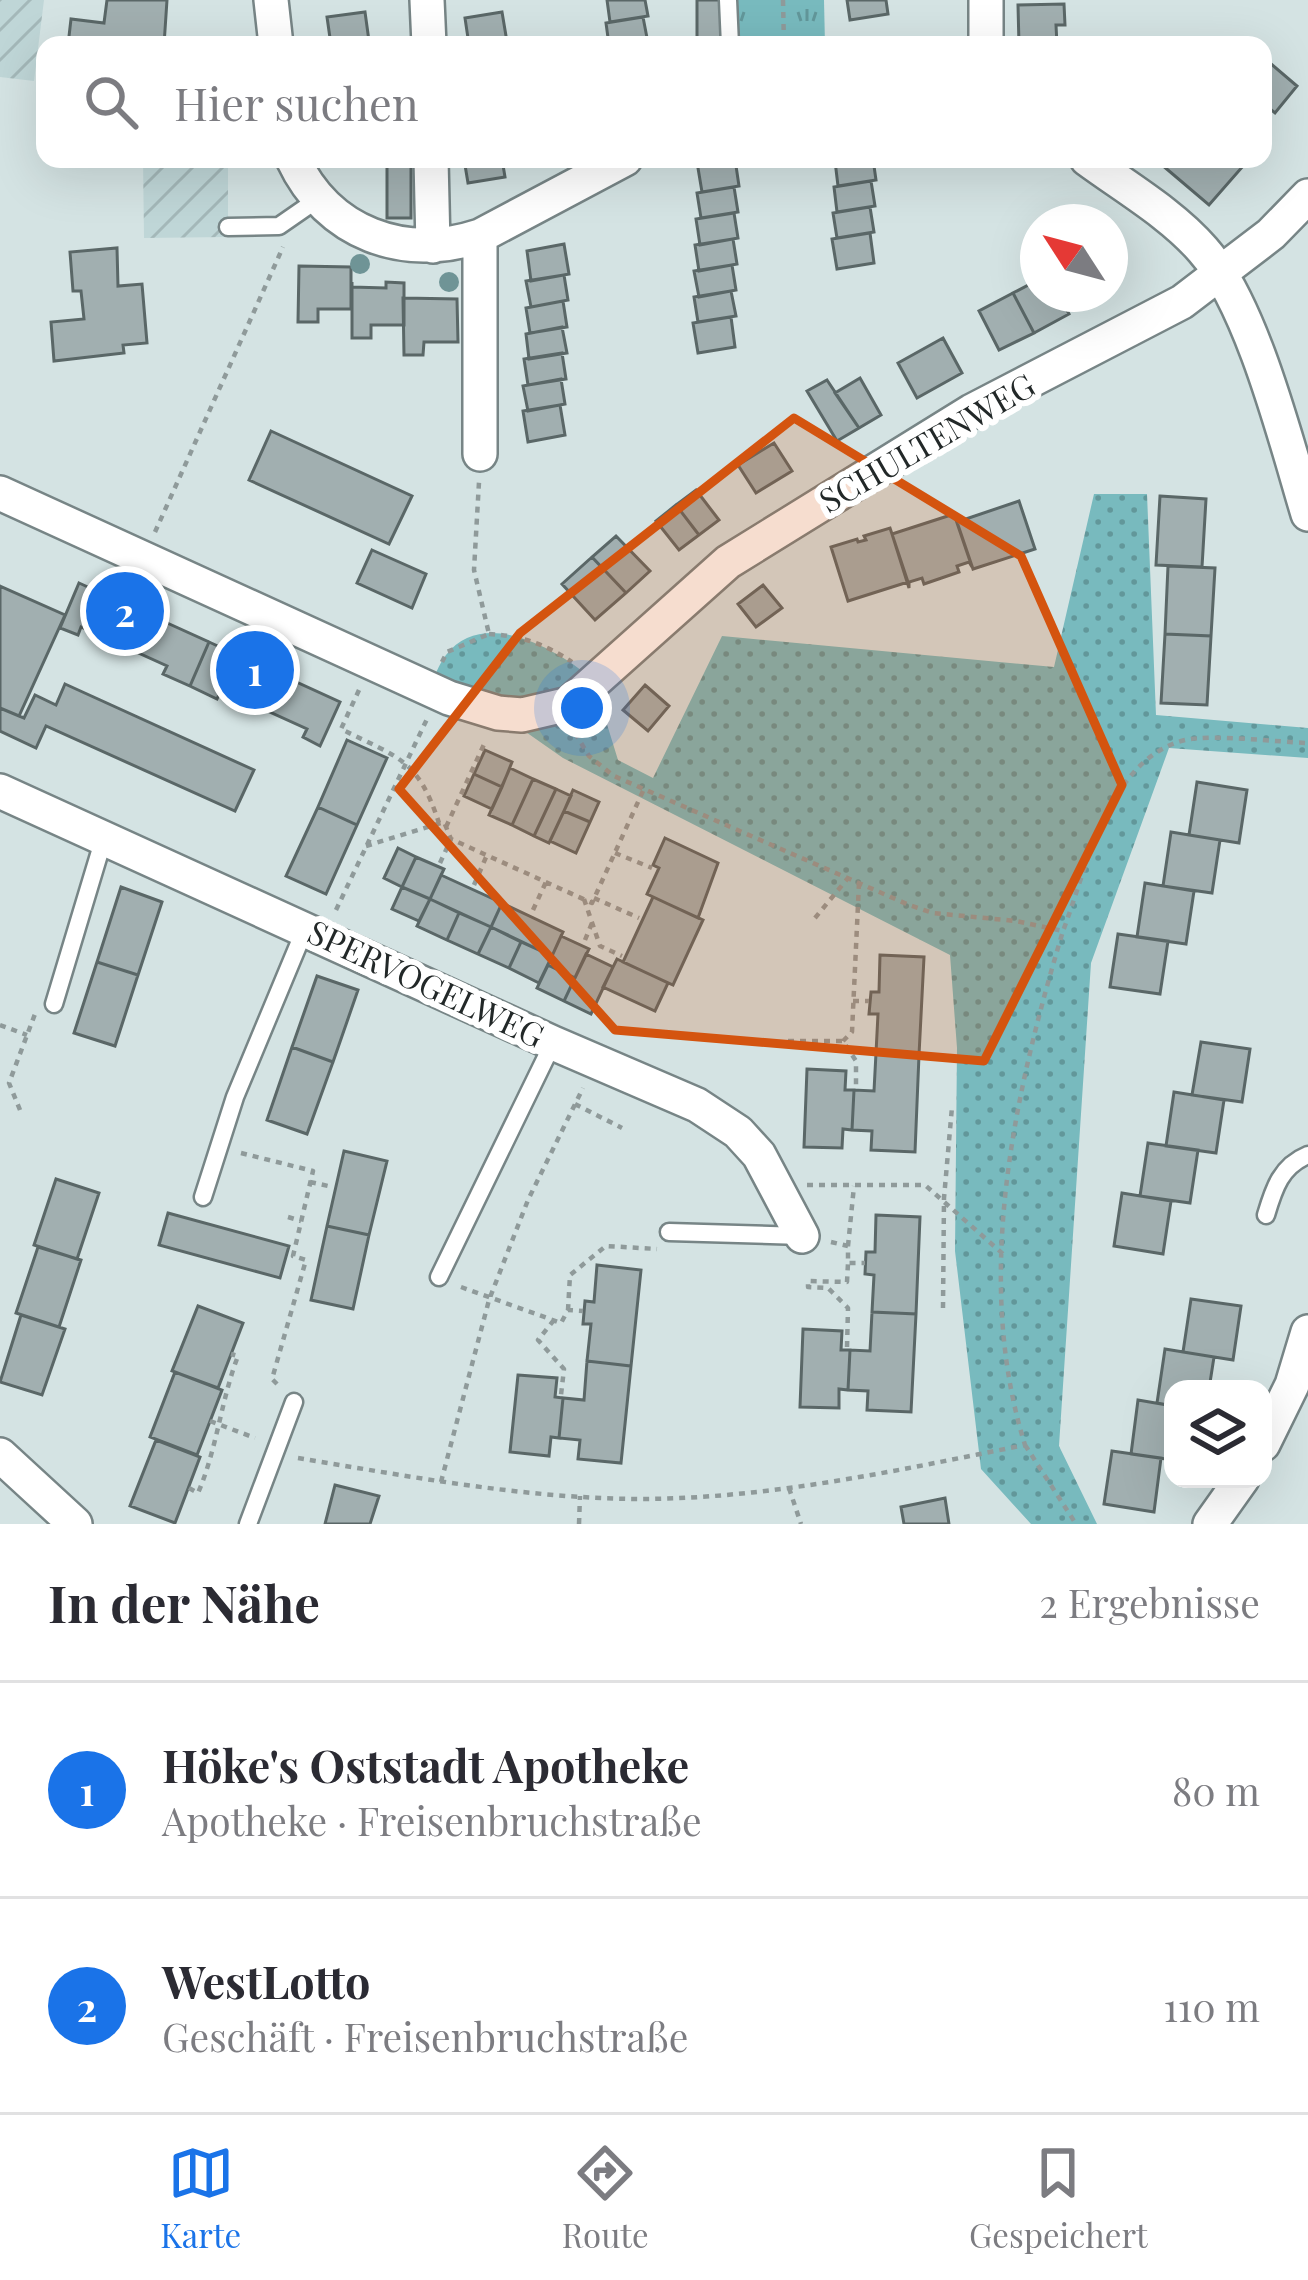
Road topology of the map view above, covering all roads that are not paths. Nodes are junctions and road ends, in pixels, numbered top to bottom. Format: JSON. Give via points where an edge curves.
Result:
{"nodes":[{"id":1,"x":271,"y":0,"type":"edge"},
{"id":2,"x":427,"y":0,"type":"edge"},
{"id":3,"x":728,"y":0,"type":"edge"},
{"id":4,"x":986,"y":0,"type":"edge"},
{"id":5,"x":275,"y":36,"type":"edge"},
{"id":6,"x":429,"y":36,"type":"edge"},
{"id":7,"x":730,"y":36,"type":"edge"},
{"id":8,"x":986,"y":36,"type":"edge"},
{"id":9,"x":295,"y":168,"type":"edge"},
{"id":10,"x":431,"y":168,"type":"edge"},
{"id":11,"x":608,"y":168,"type":"edge"},
{"id":12,"x":1099,"y":168,"type":"edge"},
{"id":13,"x":1308,"y":196,"type":"edge"},
{"id":14,"x":305,"y":209,"type":"junction"},
{"id":15,"x":228,"y":227,"type":"dead end"},
{"id":16,"x":480,"y":236,"type":"junction"},
{"id":17,"x":433,"y":246,"type":"junction"},
{"id":18,"x":1222,"y":274,"type":"junction"},
{"id":19,"x":480,"y":454,"type":"road end"},
{"id":20,"x":0,"y":493,"type":"edge"},
{"id":21,"x":1308,"y":514,"type":"edge"},
{"id":22,"x":0,"y":791,"type":"edge"},
{"id":23,"x":104,"y":838,"type":"junction"},
{"id":24,"x":314,"y":932,"type":"junction"},
{"id":25,"x":54,"y":1004,"type":"road end"},
{"id":26,"x":554,"y":1043,"type":"junction"},
{"id":27,"x":1308,"y":1155,"type":"edge"},
{"id":28,"x":203,"y":1197,"type":"dead end"},
{"id":29,"x":1266,"y":1215,"type":"dead end"},
{"id":30,"x":669,"y":1232,"type":"road end"},
{"id":31,"x":802,"y":1236,"type":"joint"},
{"id":32,"x":439,"y":1277,"type":"road end"},
{"id":33,"x":1308,"y":1332,"type":"edge"},
{"id":34,"x":294,"y":1402,"type":"road end"},
{"id":35,"x":1272,"y":1426,"type":"edge"},
{"id":36,"x":0,"y":1455,"type":"edge"},
{"id":37,"x":1236,"y":1488,"type":"edge"},
{"id":38,"x":75,"y":1524,"type":"edge"},
{"id":39,"x":248,"y":1524,"type":"edge"},
{"id":40,"x":1210,"y":1524,"type":"edge"}],
"edges":[{"from":1,"to":5,"type":"street"},
{"from":2,"to":6,"type":"street"},
{"from":3,"to":7,"type":"lane"},
{"from":4,"to":8,"type":"street"},
{"from":9,"to":14,"type":"street"},
{"from":10,"to":17,"type":"street"},
{"from":11,"to":16,"type":"street"},
{"from":12,"to":18,"type":"street","via":[[1182,230]]},
{"from":13,"to":18,"type":"street","name":"SCHULTENWEG"},
{"from":14,"to":15,"type":"lane","via":[[279,226]]},
{"from":14,"to":17,"type":"street","via":[[409,247]]},
{"from":16,"to":17,"type":"street"},
{"from":16,"to":19,"type":"street"},
{"from":18,"to":20,"type":"street","name":"SCHULTENWEG","via":[[1142,326],[972,411],[764,539],[659,620],[597,682],[559,708],[521,715],[434,691]]},
{"from":18,"to":21,"type":"street"},
{"from":22,"to":23,"type":"street","name":"SPERVOGELWEG"},
{"from":23,"to":24,"type":"street","name":"SPERVOGELWEG"},
{"from":23,"to":25,"type":"lane"},
{"from":24,"to":26,"type":"street","name":"SPERVOGELWEG"},
{"from":24,"to":28,"type":"lane","via":[[235,1097]]},
{"from":26,"to":31,"type":"street","name":"SPERVOGELWEG","via":[[720,1118],[759,1155]]},
{"from":26,"to":32,"type":"lane"},
{"from":27,"to":29,"type":"lane","via":[[1287,1167]]},
{"from":30,"to":31,"type":"lane"},
{"from":33,"to":35,"type":"street"},
{"from":34,"to":39,"type":"lane"},
{"from":36,"to":38,"type":"street"},
{"from":37,"to":40,"type":"street"}]}
